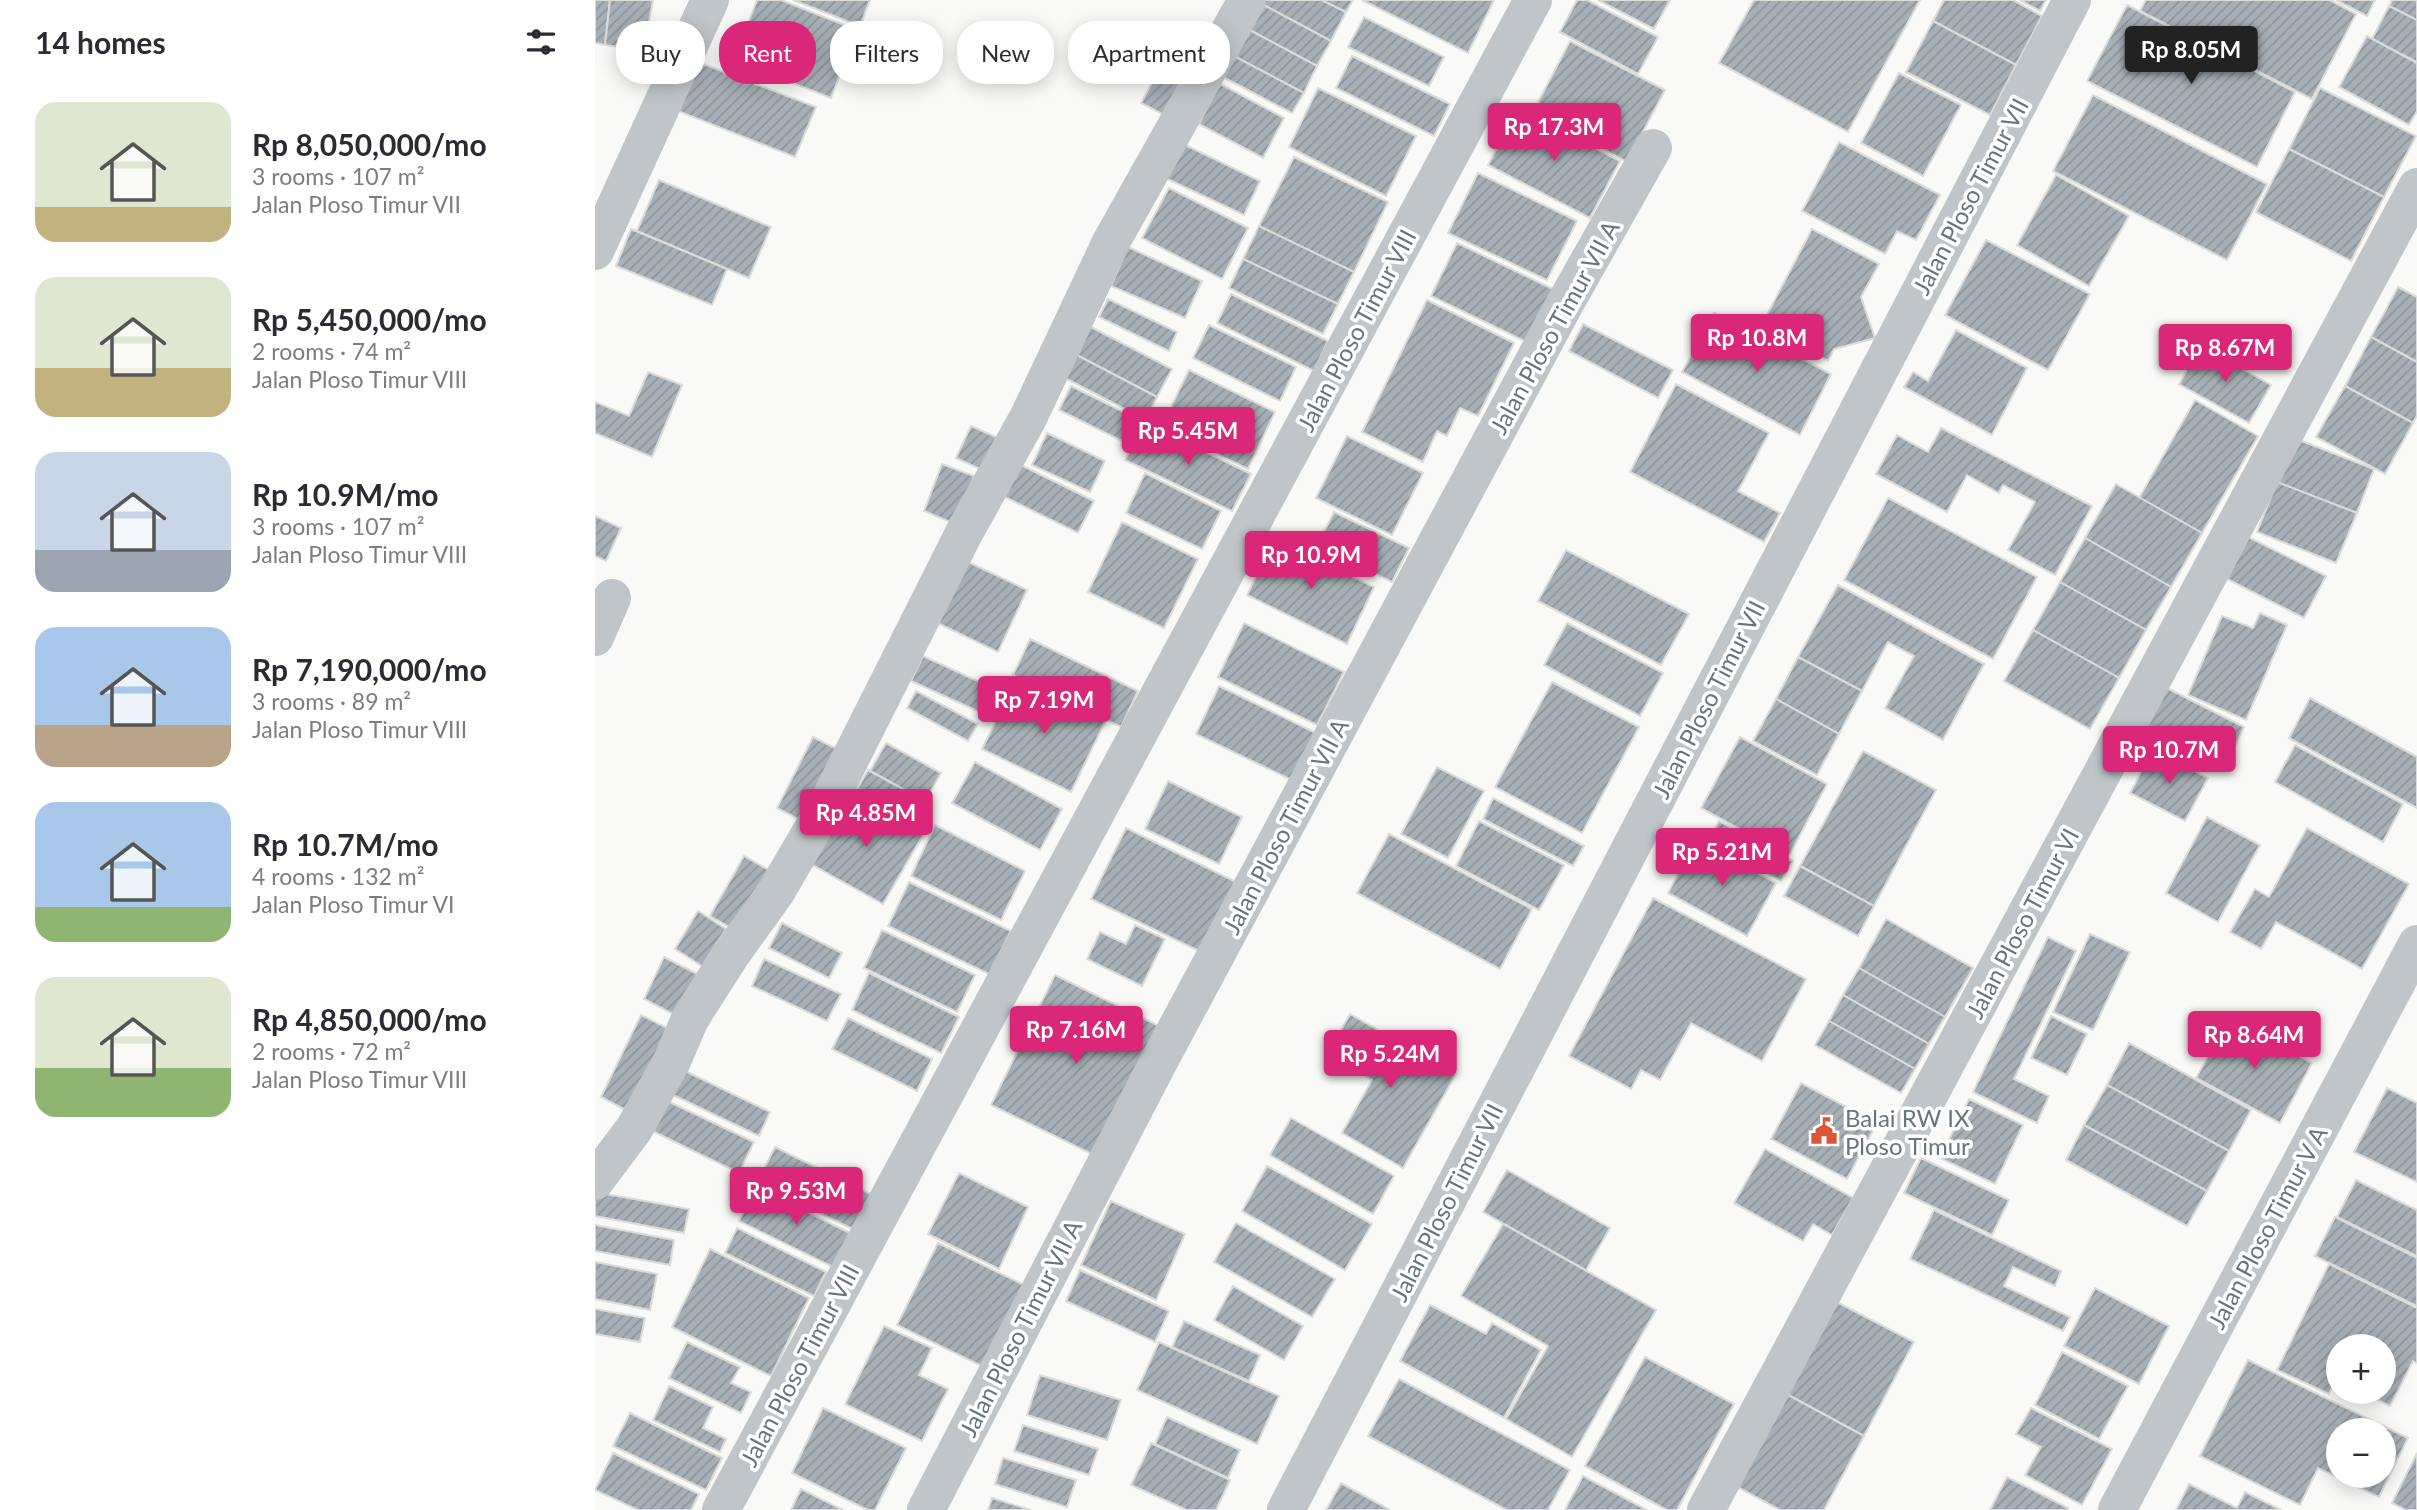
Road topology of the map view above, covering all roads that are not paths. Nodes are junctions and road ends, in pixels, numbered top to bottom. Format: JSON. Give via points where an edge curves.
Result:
{"nodes":[{"id":1,"x":710,"y":0,"type":"edge"},
{"id":2,"x":1247,"y":0,"type":"edge"},
{"id":3,"x":1533,"y":0,"type":"edge"},
{"id":4,"x":2073,"y":0,"type":"edge"},
{"id":5,"x":1653,"y":148,"type":"dead end"},
{"id":6,"x":2417,"y":187,"type":"edge"},
{"id":7,"x":595,"y":251,"type":"edge"},
{"id":8,"x":612,"y":598,"type":"dead end"},
{"id":9,"x":595,"y":637,"type":"edge"},
{"id":10,"x":2417,"y":944,"type":"edge"},
{"id":11,"x":595,"y":1181,"type":"edge"},
{"id":12,"x":721,"y":1510,"type":"edge"},
{"id":13,"x":926,"y":1510,"type":"edge"},
{"id":14,"x":1286,"y":1510,"type":"edge"},
{"id":15,"x":1706,"y":1510,"type":"edge"},
{"id":16,"x":2117,"y":1510,"type":"edge"}],
"edges":[{"from":1,"to":7,"type":"street"},
{"from":2,"to":11,"type":"street","via":[[1111,242],[1028,418],[964,533],[829,801],[776,892],[690,1019],[634,1129]]},
{"from":3,"to":12,"type":"street","name":"Jalan Ploso Timur VIII"},
{"from":4,"to":14,"type":"street","name":"Jalan Ploso Timur VII"},
{"from":5,"to":13,"type":"street","name":"Jalan Ploso Timur VII A","via":[[1556,319],[1164,1051]]},
{"from":6,"to":15,"type":"street","name":"Jalan Ploso Timur VI"},
{"from":8,"to":9,"type":"street"},
{"from":10,"to":16,"type":"street","name":"Jalan Ploso Timur V A"}]}
